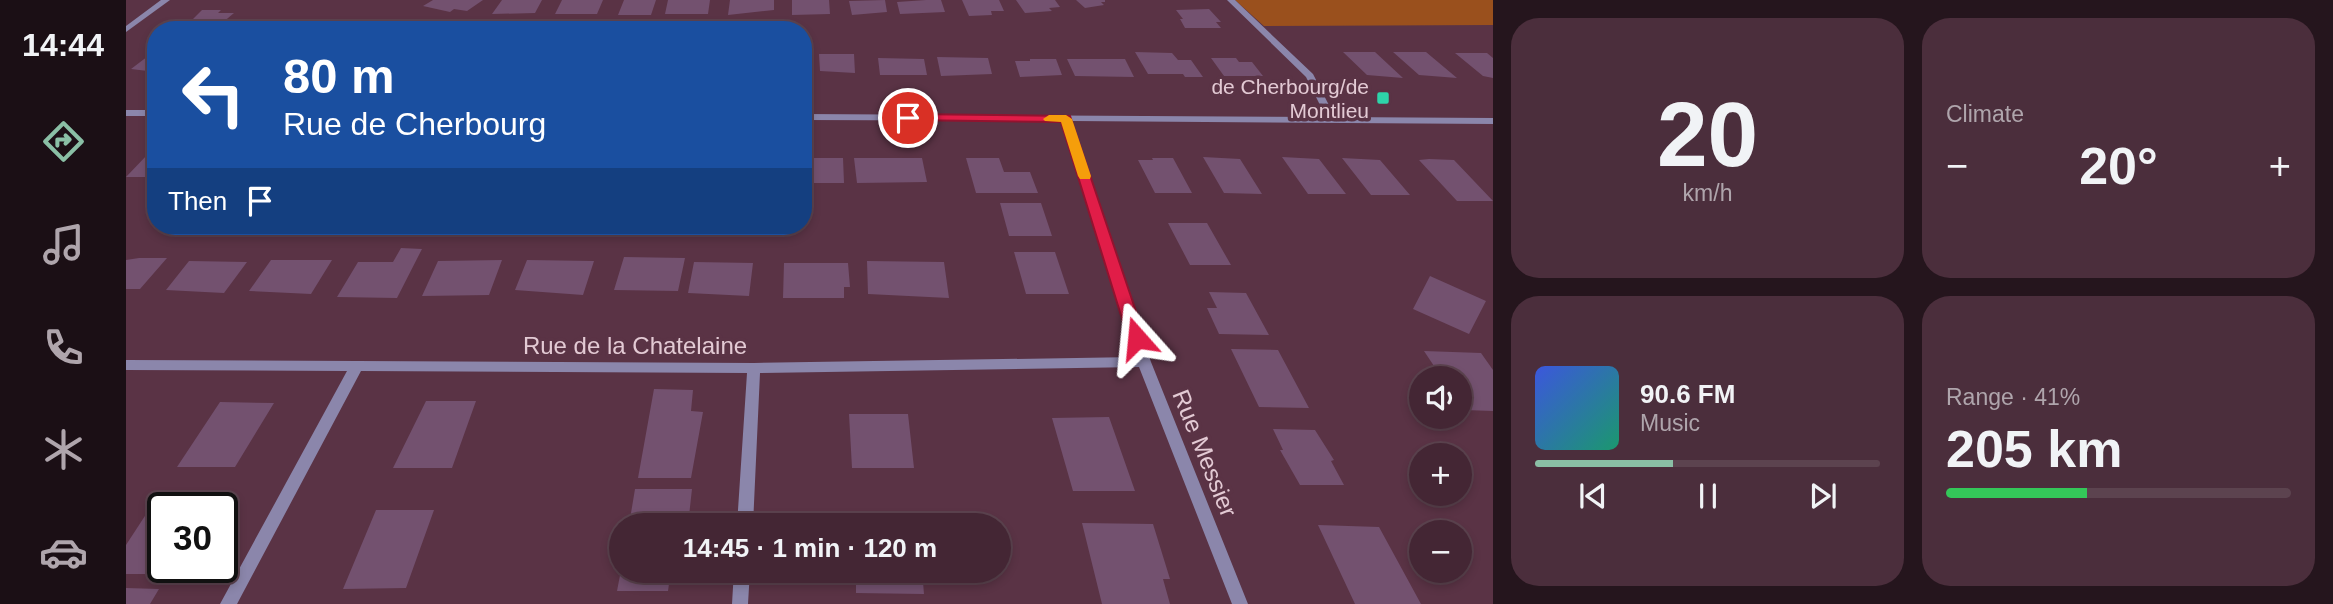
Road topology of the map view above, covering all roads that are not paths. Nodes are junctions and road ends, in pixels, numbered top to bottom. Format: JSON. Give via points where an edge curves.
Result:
{"nodes":[{"id":1,"x":166,"y":0,"type":"edge"},
{"id":2,"x":1231,"y":0,"type":"edge"},
{"id":3,"x":126,"y":30,"type":"edge"},
{"id":4,"x":126,"y":113,"type":"edge"},
{"id":5,"x":147,"y":113,"type":"edge"},
{"id":6,"x":812,"y":117,"type":"edge"},
{"id":7,"x":1066,"y":119,"type":"junction"},
{"id":8,"x":1332,"y":120,"type":"junction"},
{"id":9,"x":1493,"y":121,"type":"edge"},
{"id":10,"x":1144,"y":362,"type":"junction"},
{"id":11,"x":126,"y":365,"type":"edge"},
{"id":12,"x":356,"y":368,"type":"junction"},
{"id":13,"x":754,"y":368,"type":"junction"},
{"id":14,"x":746,"y":513,"type":"edge"},
{"id":15,"x":741,"y":583,"type":"edge"},
{"id":16,"x":228,"y":604,"type":"edge"},
{"id":17,"x":740,"y":604,"type":"edge"},
{"id":18,"x":1240,"y":604,"type":"edge"}],
"edges":[{"from":1,"to":3,"type":"street"},
{"from":2,"to":8,"type":"street","via":[[1310,76]]},
{"from":4,"to":5,"type":"street"},
{"from":6,"to":7,"type":"street"},
{"from":7,"to":8,"type":"street"},
{"from":7,"to":10,"type":"street","name":"Rue Messier"},
{"from":8,"to":9,"type":"street"},
{"from":10,"to":13,"type":"street","name":"Rue de la Chatelaine"},
{"from":10,"to":18,"type":"street","name":"Rue Messier"},
{"from":11,"to":12,"type":"street","name":"Rue de la Chatelaine"},
{"from":12,"to":13,"type":"street","name":"Rue de la Chatelaine"},
{"from":12,"to":16,"type":"street"},
{"from":13,"to":14,"type":"street"},
{"from":15,"to":17,"type":"street"}]}
